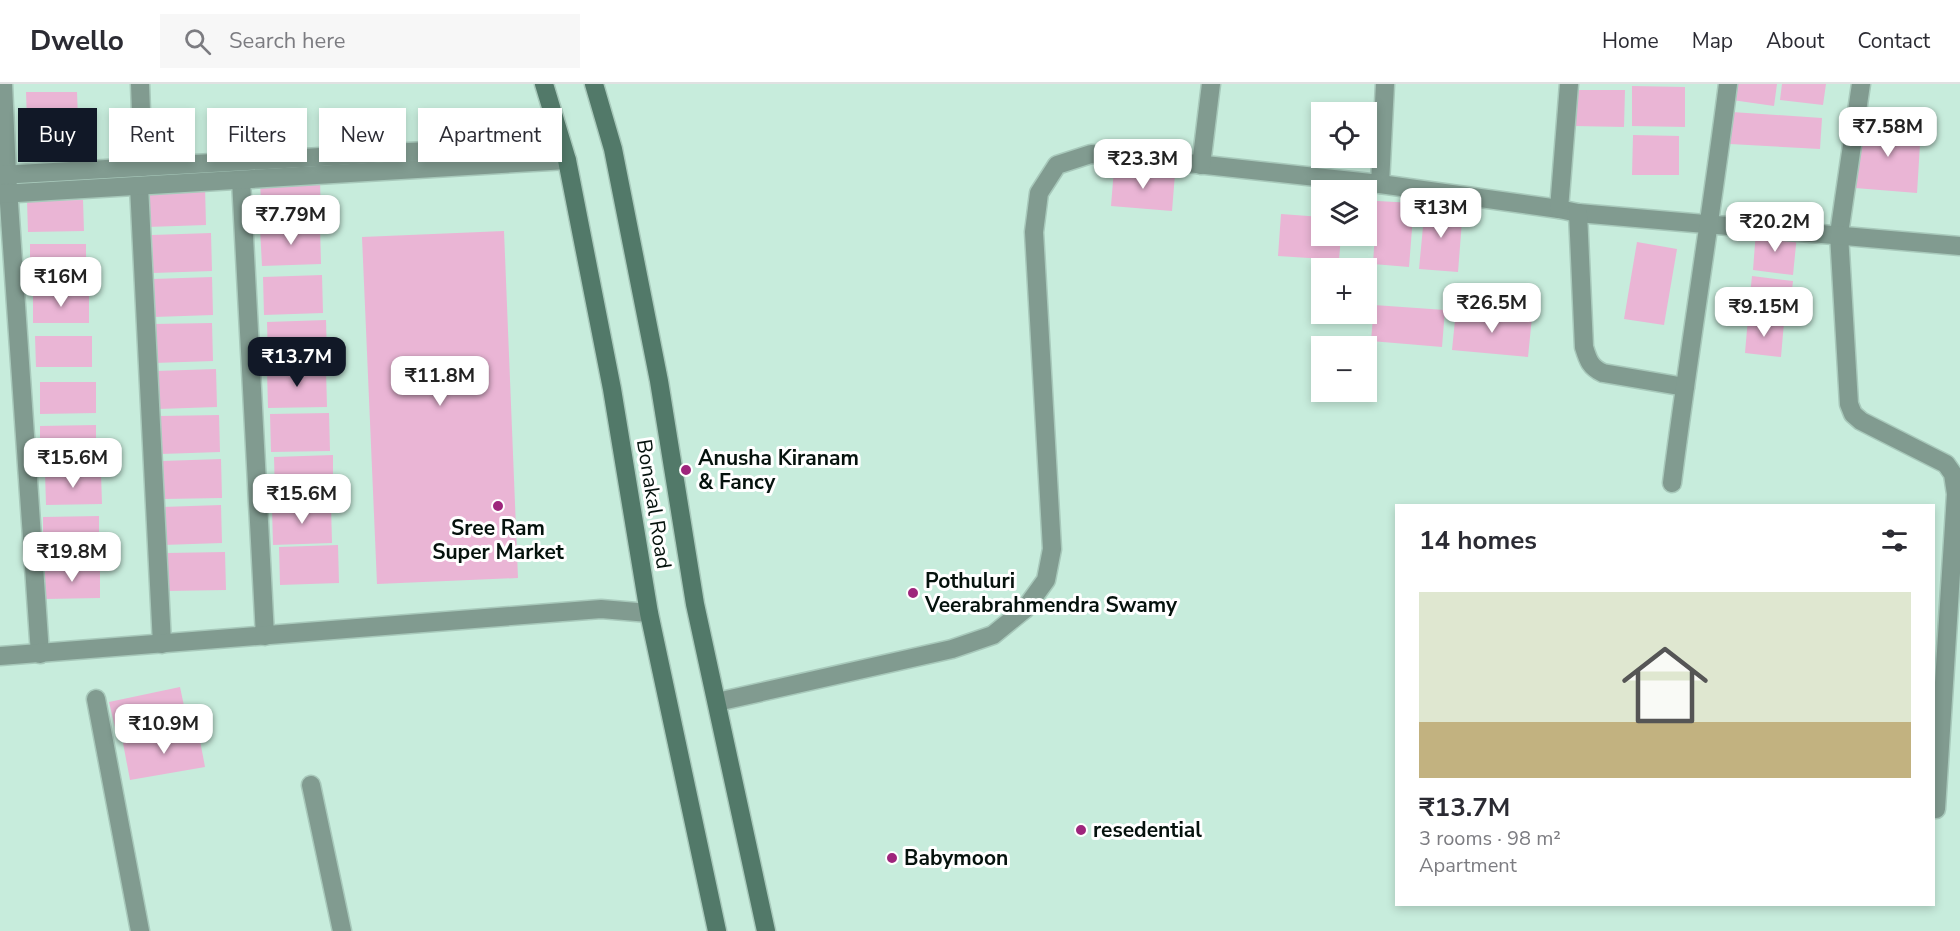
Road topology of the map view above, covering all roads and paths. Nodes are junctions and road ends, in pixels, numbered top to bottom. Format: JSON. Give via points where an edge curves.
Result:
{"nodes":[{"id":1,"x":3,"y":84,"type":"edge"},
{"id":2,"x":140,"y":84,"type":"edge"},
{"id":3,"x":544,"y":84,"type":"edge"},
{"id":4,"x":594,"y":84,"type":"edge"},
{"id":5,"x":1211,"y":84,"type":"edge"},
{"id":6,"x":1385,"y":84,"type":"edge"},
{"id":7,"x":1569,"y":84,"type":"edge"},
{"id":8,"x":1728,"y":84,"type":"edge"},
{"id":9,"x":1861,"y":84,"type":"edge"},
{"id":10,"x":551,"y":108,"type":"edge"},
{"id":11,"x":562,"y":146,"type":"edge"},
{"id":12,"x":418,"y":151,"type":"edge"},
{"id":13,"x":1121,"y":157,"type":"tunnel mouth"},
{"id":14,"x":567,"y":160,"type":"junction"},
{"id":15,"x":1178,"y":162,"type":"tunnel mouth"},
{"id":16,"x":1201,"y":165,"type":"junction"},
{"id":17,"x":143,"y":167,"type":"junction"},
{"id":18,"x":4,"y":175,"type":"edge"},
{"id":19,"x":241,"y":180,"type":"junction"},
{"id":20,"x":1380,"y":184,"type":"junction"},
{"id":21,"x":139,"y":186,"type":"junction"},
{"id":22,"x":5,"y":194,"type":"edge"},
{"id":23,"x":1559,"y":209,"type":"junction"},
{"id":24,"x":1578,"y":213,"type":"junction"},
{"id":25,"x":1710,"y":225,"type":"junction"},
{"id":26,"x":1839,"y":234,"type":"junction"},
{"id":27,"x":1960,"y":246,"type":"edge"},
{"id":28,"x":1684,"y":387,"type":"junction"},
{"id":29,"x":1672,"y":483,"type":"dead end"},
{"id":30,"x":649,"y":613,"type":"junction"},
{"id":31,"x":265,"y":636,"type":"junction"},
{"id":32,"x":162,"y":644,"type":"junction"},
{"id":33,"x":40,"y":654,"type":"junction"},
{"id":34,"x":0,"y":656,"type":"edge"},
{"id":35,"x":96,"y":699,"type":"dead end"},
{"id":36,"x":717,"y":702,"type":"junction"},
{"id":37,"x":311,"y":784,"type":"dead end"},
{"id":38,"x":1936,"y":809,"type":"dead end"},
{"id":39,"x":140,"y":931,"type":"edge"},
{"id":40,"x":342,"y":931,"type":"edge"},
{"id":41,"x":717,"y":931,"type":"edge"},
{"id":42,"x":766,"y":931,"type":"edge"}],
"edges":[{"from":1,"to":18,"type":"street"},
{"from":2,"to":17,"type":"street"},
{"from":3,"to":10,"type":"main road","name":"Bonakal Road"},
{"from":4,"to":36,"type":"main road","name":"Bonakal Road","via":[[615,160],[659,381],[695,604]]},
{"from":5,"to":16,"type":"street"},
{"from":6,"to":20,"type":"street"},
{"from":7,"to":23,"type":"street"},
{"from":8,"to":25,"type":"street"},
{"from":9,"to":26,"type":"street"},
{"from":11,"to":14,"type":"main road","name":"Bonakal Road"},
{"from":12,"to":17,"type":"street"},
{"from":13,"to":36,"type":"street","via":[[1091,154],[1057,165],[1039,193],[1034,232],[1052,549],[1046,580],[1025,609],[993,635],[952,649]]},
{"from":14,"to":19,"type":"street"},
{"from":14,"to":30,"type":"main road","name":"Bonakal Road","via":[[612,389]]},
{"from":15,"to":16,"type":"street"},
{"from":16,"to":20,"type":"street"},
{"from":17,"to":18,"type":"street"},
{"from":18,"to":22,"type":"street"},
{"from":19,"to":21,"type":"street"},
{"from":19,"to":31,"type":"street"},
{"from":20,"to":23,"type":"street"},
{"from":21,"to":22,"type":"street"},
{"from":21,"to":32,"type":"street"},
{"from":22,"to":33,"type":"street"},
{"from":23,"to":24,"type":"street"},
{"from":24,"to":25,"type":"street"},
{"from":24,"to":28,"type":"street","via":[[1587,359],[1603,373]]},
{"from":25,"to":26,"type":"street"},
{"from":25,"to":28,"type":"street"},
{"from":26,"to":27,"type":"street"},
{"from":26,"to":38,"type":"street","via":[[1849,404],[1853,414],[1946,464],[1953,474],[1956,494]]},
{"from":28,"to":29,"type":"street"},
{"from":30,"to":31,"type":"street","via":[[601,609]]},
{"from":30,"to":41,"type":"main road","name":"Bonakal Road"},
{"from":31,"to":32,"type":"street"},
{"from":32,"to":33,"type":"street"},
{"from":33,"to":34,"type":"street"},
{"from":35,"to":39,"type":"street"},
{"from":36,"to":42,"type":"main road","name":"Bonakal Road"},
{"from":37,"to":40,"type":"street"}]}
